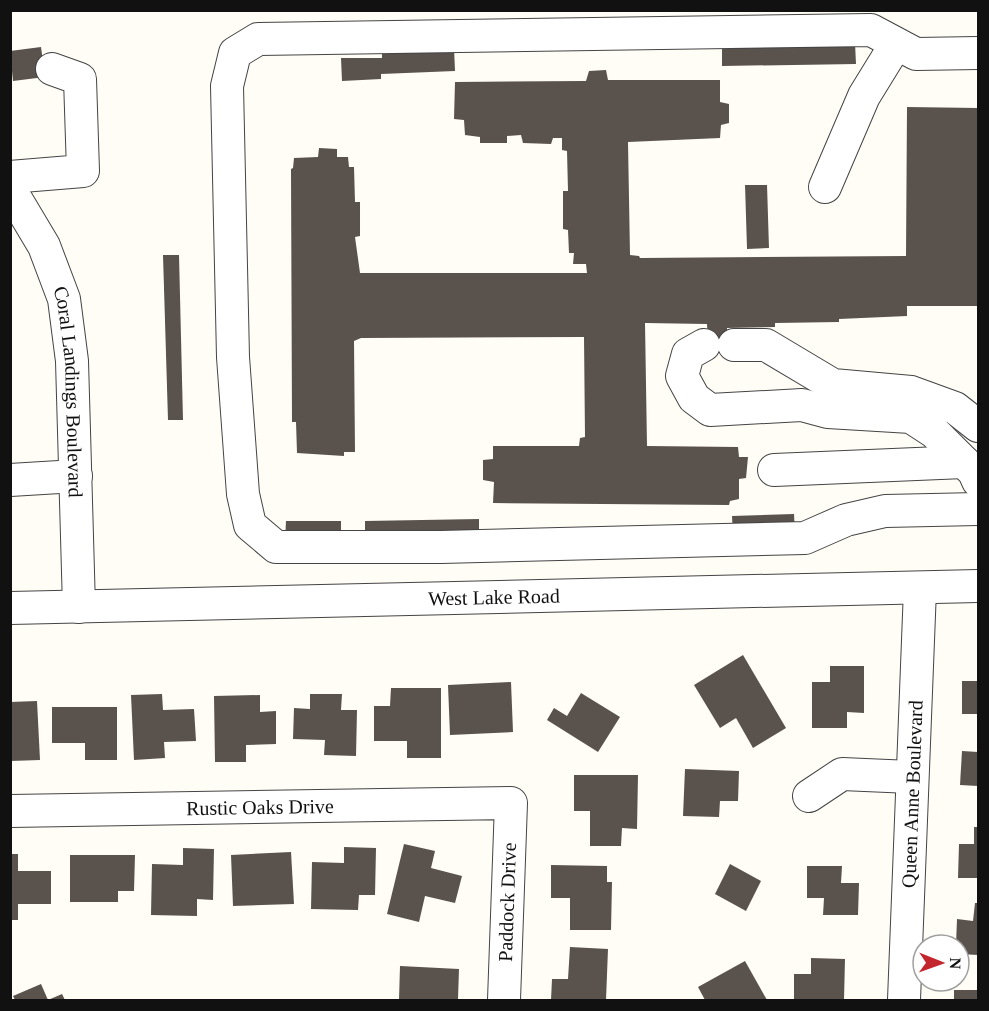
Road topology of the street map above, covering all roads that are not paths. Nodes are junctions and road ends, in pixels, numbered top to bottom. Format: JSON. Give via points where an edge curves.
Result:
{"nodes":[{"id":1,"x":896,"y":44,"type":"junction"},
{"id":2,"x":978,"y":53,"type":"edge"},
{"id":3,"x":52,"y":69,"type":"dead end"},
{"id":4,"x":10,"y":177,"type":"edge"},
{"id":5,"x":825,"y":187,"type":"dead end"},
{"id":6,"x":10,"y":189,"type":"edge"},
{"id":7,"x":978,"y":426,"type":"edge"},
{"id":8,"x":774,"y":470,"type":"dead end"},
{"id":9,"x":971,"y":471,"type":"edge"},
{"id":10,"x":76,"y":477,"type":"junction"},
{"id":11,"x":10,"y":480,"type":"edge"},
{"id":12,"x":978,"y":509,"type":"edge"},
{"id":13,"x":978,"y":586,"type":"edge"},
{"id":14,"x":920,"y":589,"type":"junction"},
{"id":15,"x":79,"y":606,"type":"junction"},
{"id":16,"x":10,"y":608,"type":"edge"},
{"id":17,"x":911,"y":777,"type":"junction"},
{"id":18,"x":809,"y":796,"type":"dead end"},
{"id":19,"x":511,"y":803,"type":"joint"},
{"id":20,"x":10,"y":811,"type":"edge"},
{"id":21,"x":504,"y":1000,"type":"edge"},
{"id":22,"x":904,"y":1000,"type":"edge"}],
"edges":[{"from":1,"to":2,"type":"street","via":[[915,54]]},
{"from":1,"to":5,"type":"street","via":[[864,96]]},
{"from":1,"to":12,"type":"street","via":[[871,30],[859,30],[258,39],[235,53],[227,86],[233,357],[243,494],[250,525],[276,547],[441,547],[805,537],[846,520],[885,511]]},
{"from":3,"to":4,"type":"street","via":[[80,79],[83,171]]},
{"from":6,"to":10,"type":"street","name":"Coral Landings Boulevard","via":[[44,246],[63,299],[72,361]]},
{"from":7,"to":9,"type":"street","via":[[955,408],[911,392],[833,385],[766,345],[719,345],[688,354],[682,376],[694,398],[710,410],[802,405],[828,412],[911,417],[934,432]]},
{"from":8,"to":9,"type":"street"},
{"from":10,"to":11,"type":"street"},
{"from":10,"to":15,"type":"street","name":"Coral Landings Boulevard"},
{"from":13,"to":14,"type":"street","name":"West Lake Road"},
{"from":14,"to":15,"type":"street","name":"West Lake Road"},
{"from":14,"to":17,"type":"street","name":"Queen Anne Boulevard"},
{"from":15,"to":16,"type":"street","name":"West Lake Road"},
{"from":17,"to":18,"type":"street","via":[[842,774]]},
{"from":17,"to":22,"type":"street","name":"Queen Anne Boulevard"},
{"from":19,"to":20,"type":"street","name":"Rustic Oaks Drive"},
{"from":19,"to":21,"type":"street","name":"Paddock Drive"}]}
